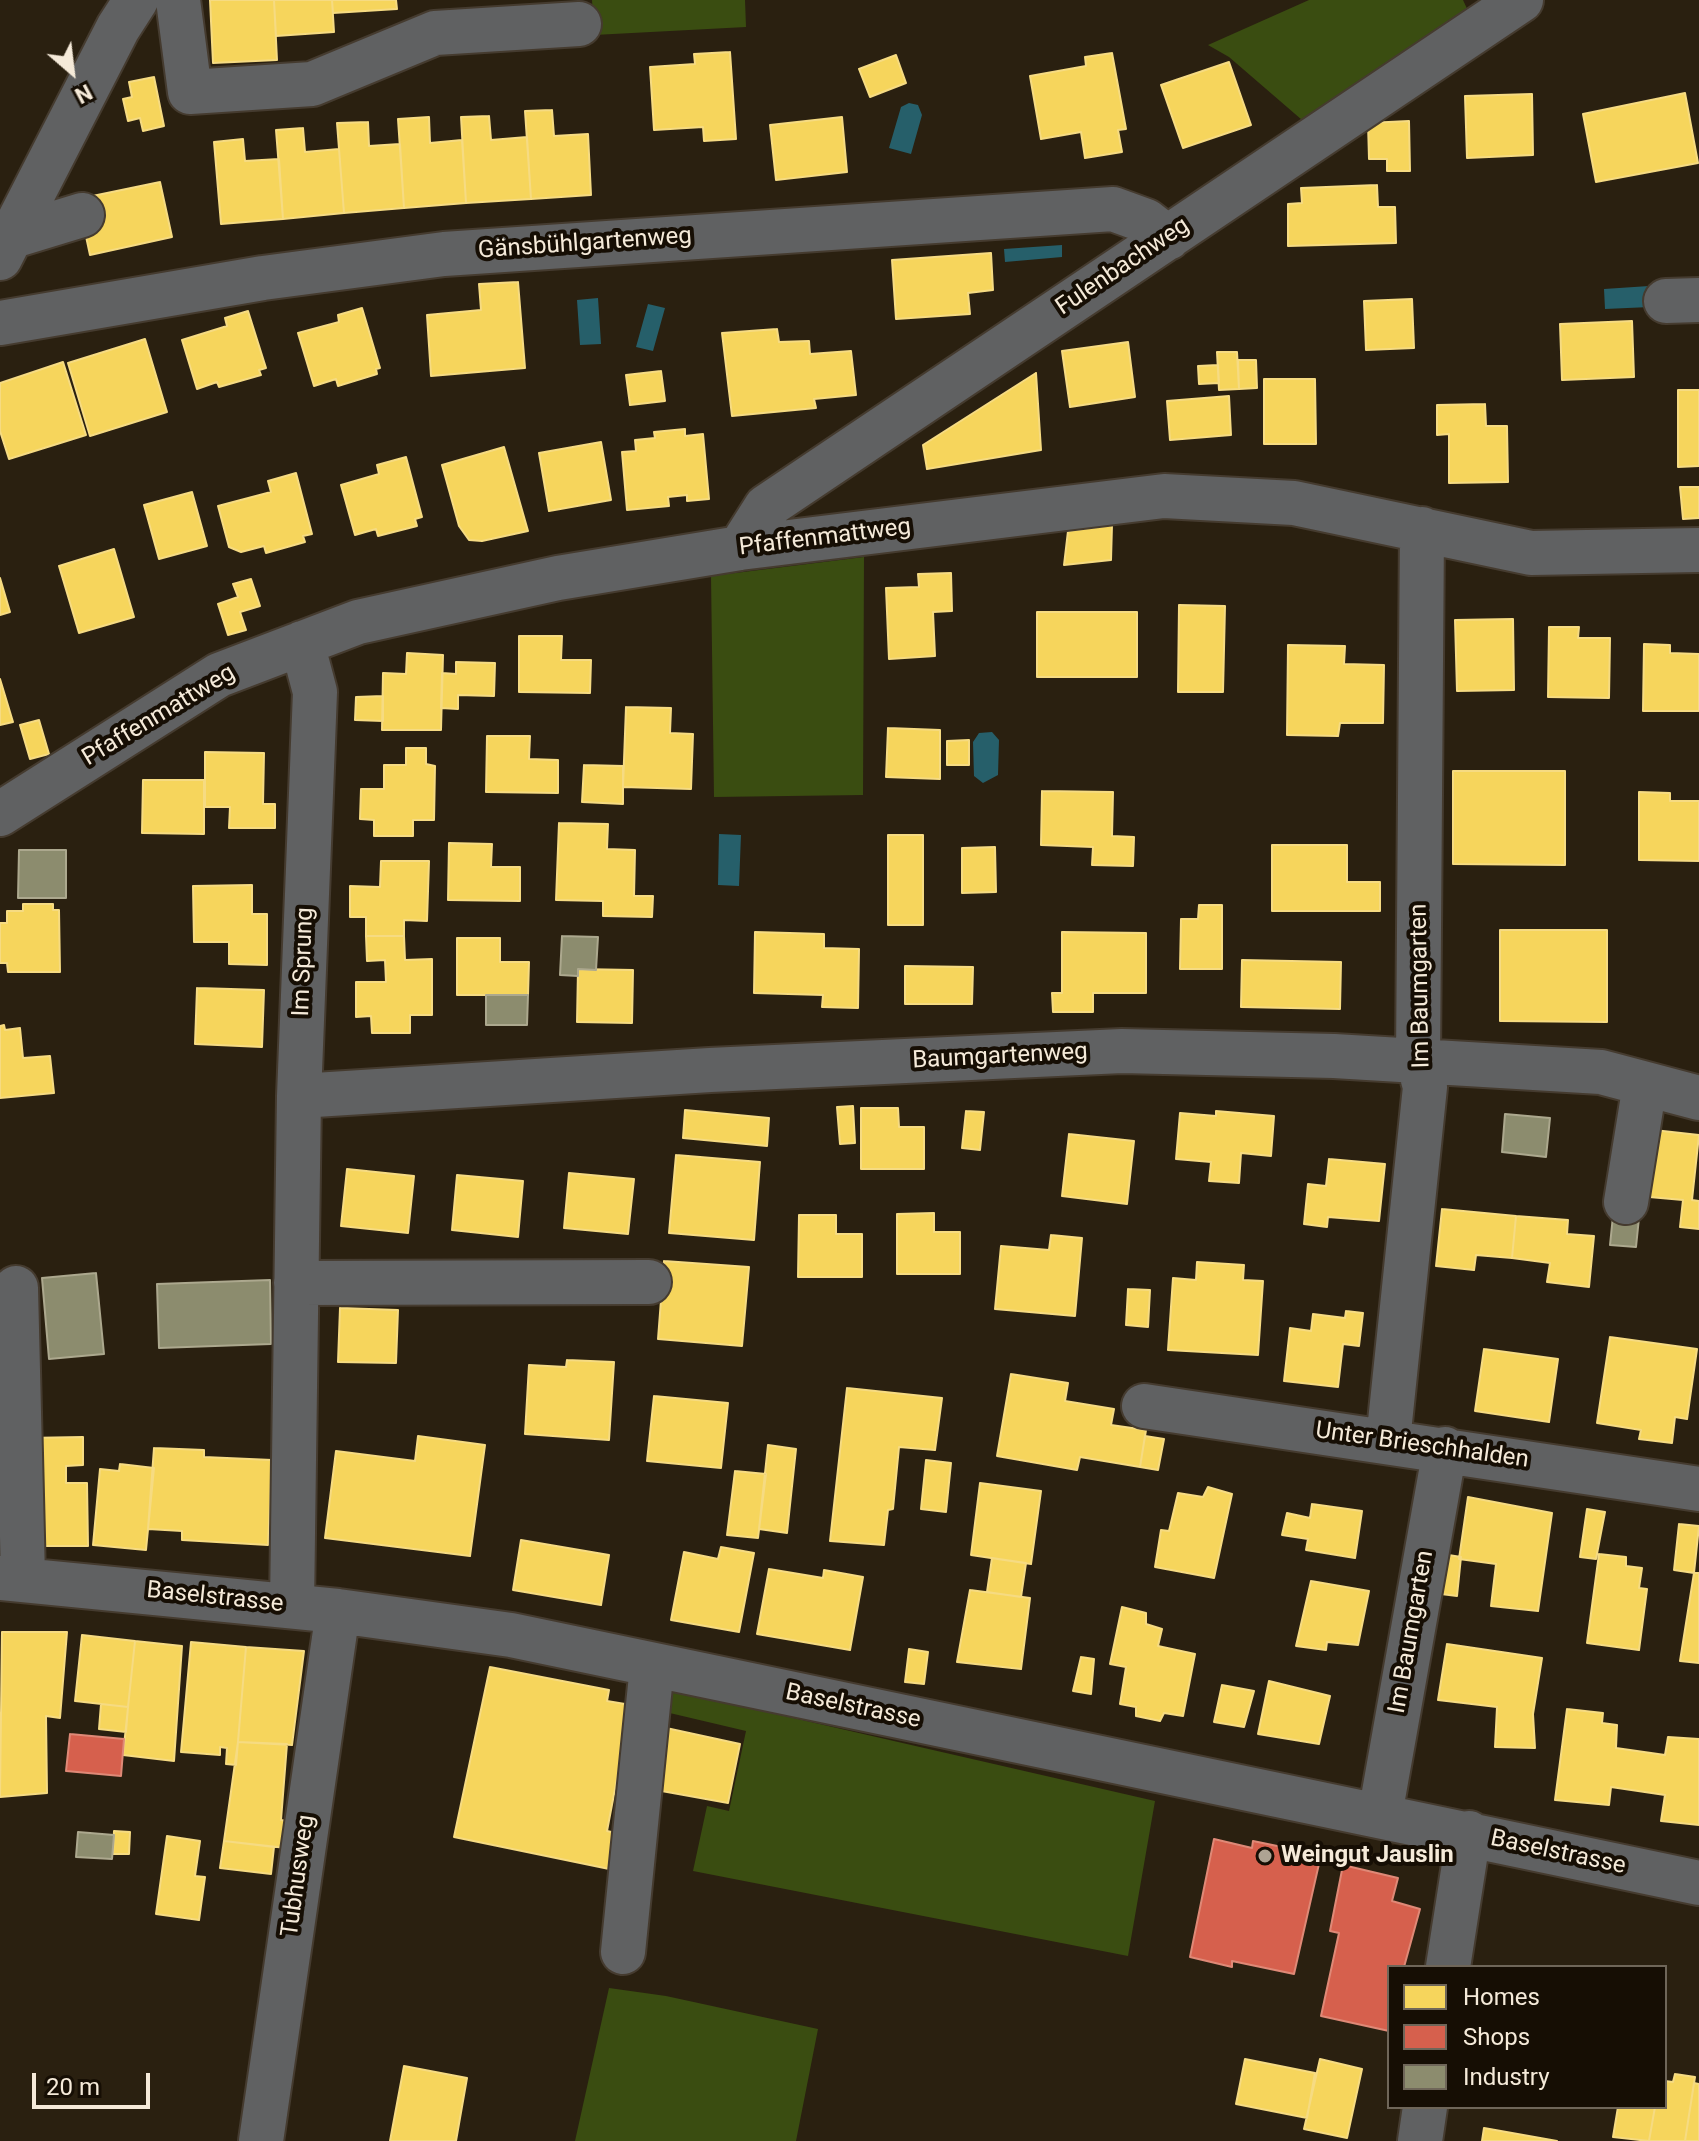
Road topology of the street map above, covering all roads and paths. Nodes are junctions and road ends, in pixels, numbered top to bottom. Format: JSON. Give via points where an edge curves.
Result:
{"nodes":[{"id":1,"x":136,"y":0,"type":"edge"},
{"id":2,"x":178,"y":0,"type":"edge"},
{"id":3,"x":1521,"y":0,"type":"edge"},
{"id":4,"x":579,"y":24,"type":"dead end"},
{"id":5,"x":82,"y":215,"type":"dead end"},
{"id":6,"x":1168,"y":238,"type":"junction"},
{"id":7,"x":5,"y":248,"type":"edge"},
{"id":8,"x":0,"y":323,"type":"edge"},
{"id":9,"x":1422,"y":529,"type":"junction"},
{"id":10,"x":740,"y":548,"type":"junction"},
{"id":11,"x":1699,"y":550,"type":"edge"},
{"id":12,"x":302,"y":643,"type":"junction"},
{"id":13,"x":0,"y":814,"type":"edge"},
{"id":14,"x":1418,"y":1061,"type":"junction"},
{"id":15,"x":1645,"y":1084,"type":"junction"},
{"id":16,"x":299,"y":1096,"type":"junction"},
{"id":17,"x":1699,"y":1098,"type":"edge"},
{"id":18,"x":1626,"y":1202,"type":"dead end"},
{"id":19,"x":649,"y":1282,"type":"dead end"},
{"id":20,"x":296,"y":1283,"type":"junction"},
{"id":21,"x":16,"y":1288,"type":"dead end"},
{"id":22,"x":1144,"y":1406,"type":"dead end"},
{"id":23,"x":1388,"y":1441,"type":"junction"},
{"id":24,"x":1445,"y":1449,"type":"junction"},
{"id":25,"x":1699,"y":1489,"type":"edge"},
{"id":26,"x":12,"y":1578,"type":"edge"},
{"id":27,"x":292,"y":1606,"type":"junction"},
{"id":28,"x":338,"y":1611,"type":"junction"},
{"id":29,"x":652,"y":1666,"type":"junction"},
{"id":30,"x":1380,"y":1815,"type":"junction"},
{"id":31,"x":1469,"y":1833,"type":"junction"},
{"id":32,"x":1699,"y":1883,"type":"edge"},
{"id":33,"x":623,"y":1952,"type":"dead end"},
{"id":34,"x":1448,"y":1965,"type":"edge"},
{"id":35,"x":1425,"y":2109,"type":"edge"},
{"id":36,"x":261,"y":2141,"type":"edge"},
{"id":37,"x":1420,"y":2141,"type":"edge"}],
"edges":[{"from":1,"to":7,"type":"street"},
{"from":2,"to":4,"type":"street","via":[[190,92],[312,84],[435,33]]},
{"from":3,"to":6,"type":"street","name":"Fulenbachweg"},
{"from":5,"to":7,"type":"street"},
{"from":6,"to":8,"type":"street","name":"Gänsbühlgartenweg","via":[[1146,221],[1113,209],[460,253],[263,278]]},
{"from":6,"to":10,"type":"street","name":"Fulenbachweg","via":[[766,507]]},
{"from":9,"to":10,"type":"street","name":"Pfaffenmattweg","via":[[1294,503],[1164,496]]},
{"from":9,"to":11,"type":"street","name":"Pfaffenmattweg","via":[[1531,553]]},
{"from":9,"to":14,"type":"street","name":"Im Baumgarten"},
{"from":10,"to":12,"type":"street","name":"Pfaffenmattweg","via":[[558,578],[358,622]]},
{"from":12,"to":13,"type":"street","name":"Pfaffenmattweg","via":[[219,675]]},
{"from":12,"to":16,"type":"street","name":"Im Sprung","via":[[315,692]]},
{"from":14,"to":15,"type":"street","name":"Baumgartenweg","via":[[1601,1072]]},
{"from":14,"to":16,"type":"street","name":"Baumgartenweg","via":[[1122,1051]]},
{"from":14,"to":23,"type":"street","name":"Im Baumgarten","via":[[1425,1087]]},
{"from":15,"to":17,"type":"street","name":"Baumgartenweg"},
{"from":15,"to":18,"type":"street"},
{"from":16,"to":20,"type":"street","name":"Im Sprung"},
{"from":19,"to":20,"type":"street"},
{"from":20,"to":27,"type":"street","name":"Im Sprung"},
{"from":21,"to":26,"type":"street"},
{"from":22,"to":23,"type":"street","name":"Unter Brieschhalden"},
{"from":23,"to":24,"type":"street","name":"Unter Brieschhalden"},
{"from":24,"to":25,"type":"street","name":"Unter Brieschhalden"},
{"from":24,"to":30,"type":"street","name":"Im Baumgarten"},
{"from":26,"to":27,"type":"street","name":"Baselstrasse"},
{"from":27,"to":28,"type":"street","name":"Baselstrasse"},
{"from":28,"to":29,"type":"street","name":"Baselstrasse","via":[[511,1635]]},
{"from":28,"to":36,"type":"street","name":"Tubhusweg"},
{"from":29,"to":30,"type":"street","name":"Baselstrasse"},
{"from":29,"to":33,"type":"street"},
{"from":30,"to":31,"type":"street","name":"Baselstrasse"},
{"from":31,"to":32,"type":"street","name":"Baselstrasse"},
{"from":31,"to":34,"type":"street"},
{"from":35,"to":37,"type":"street"}]}
